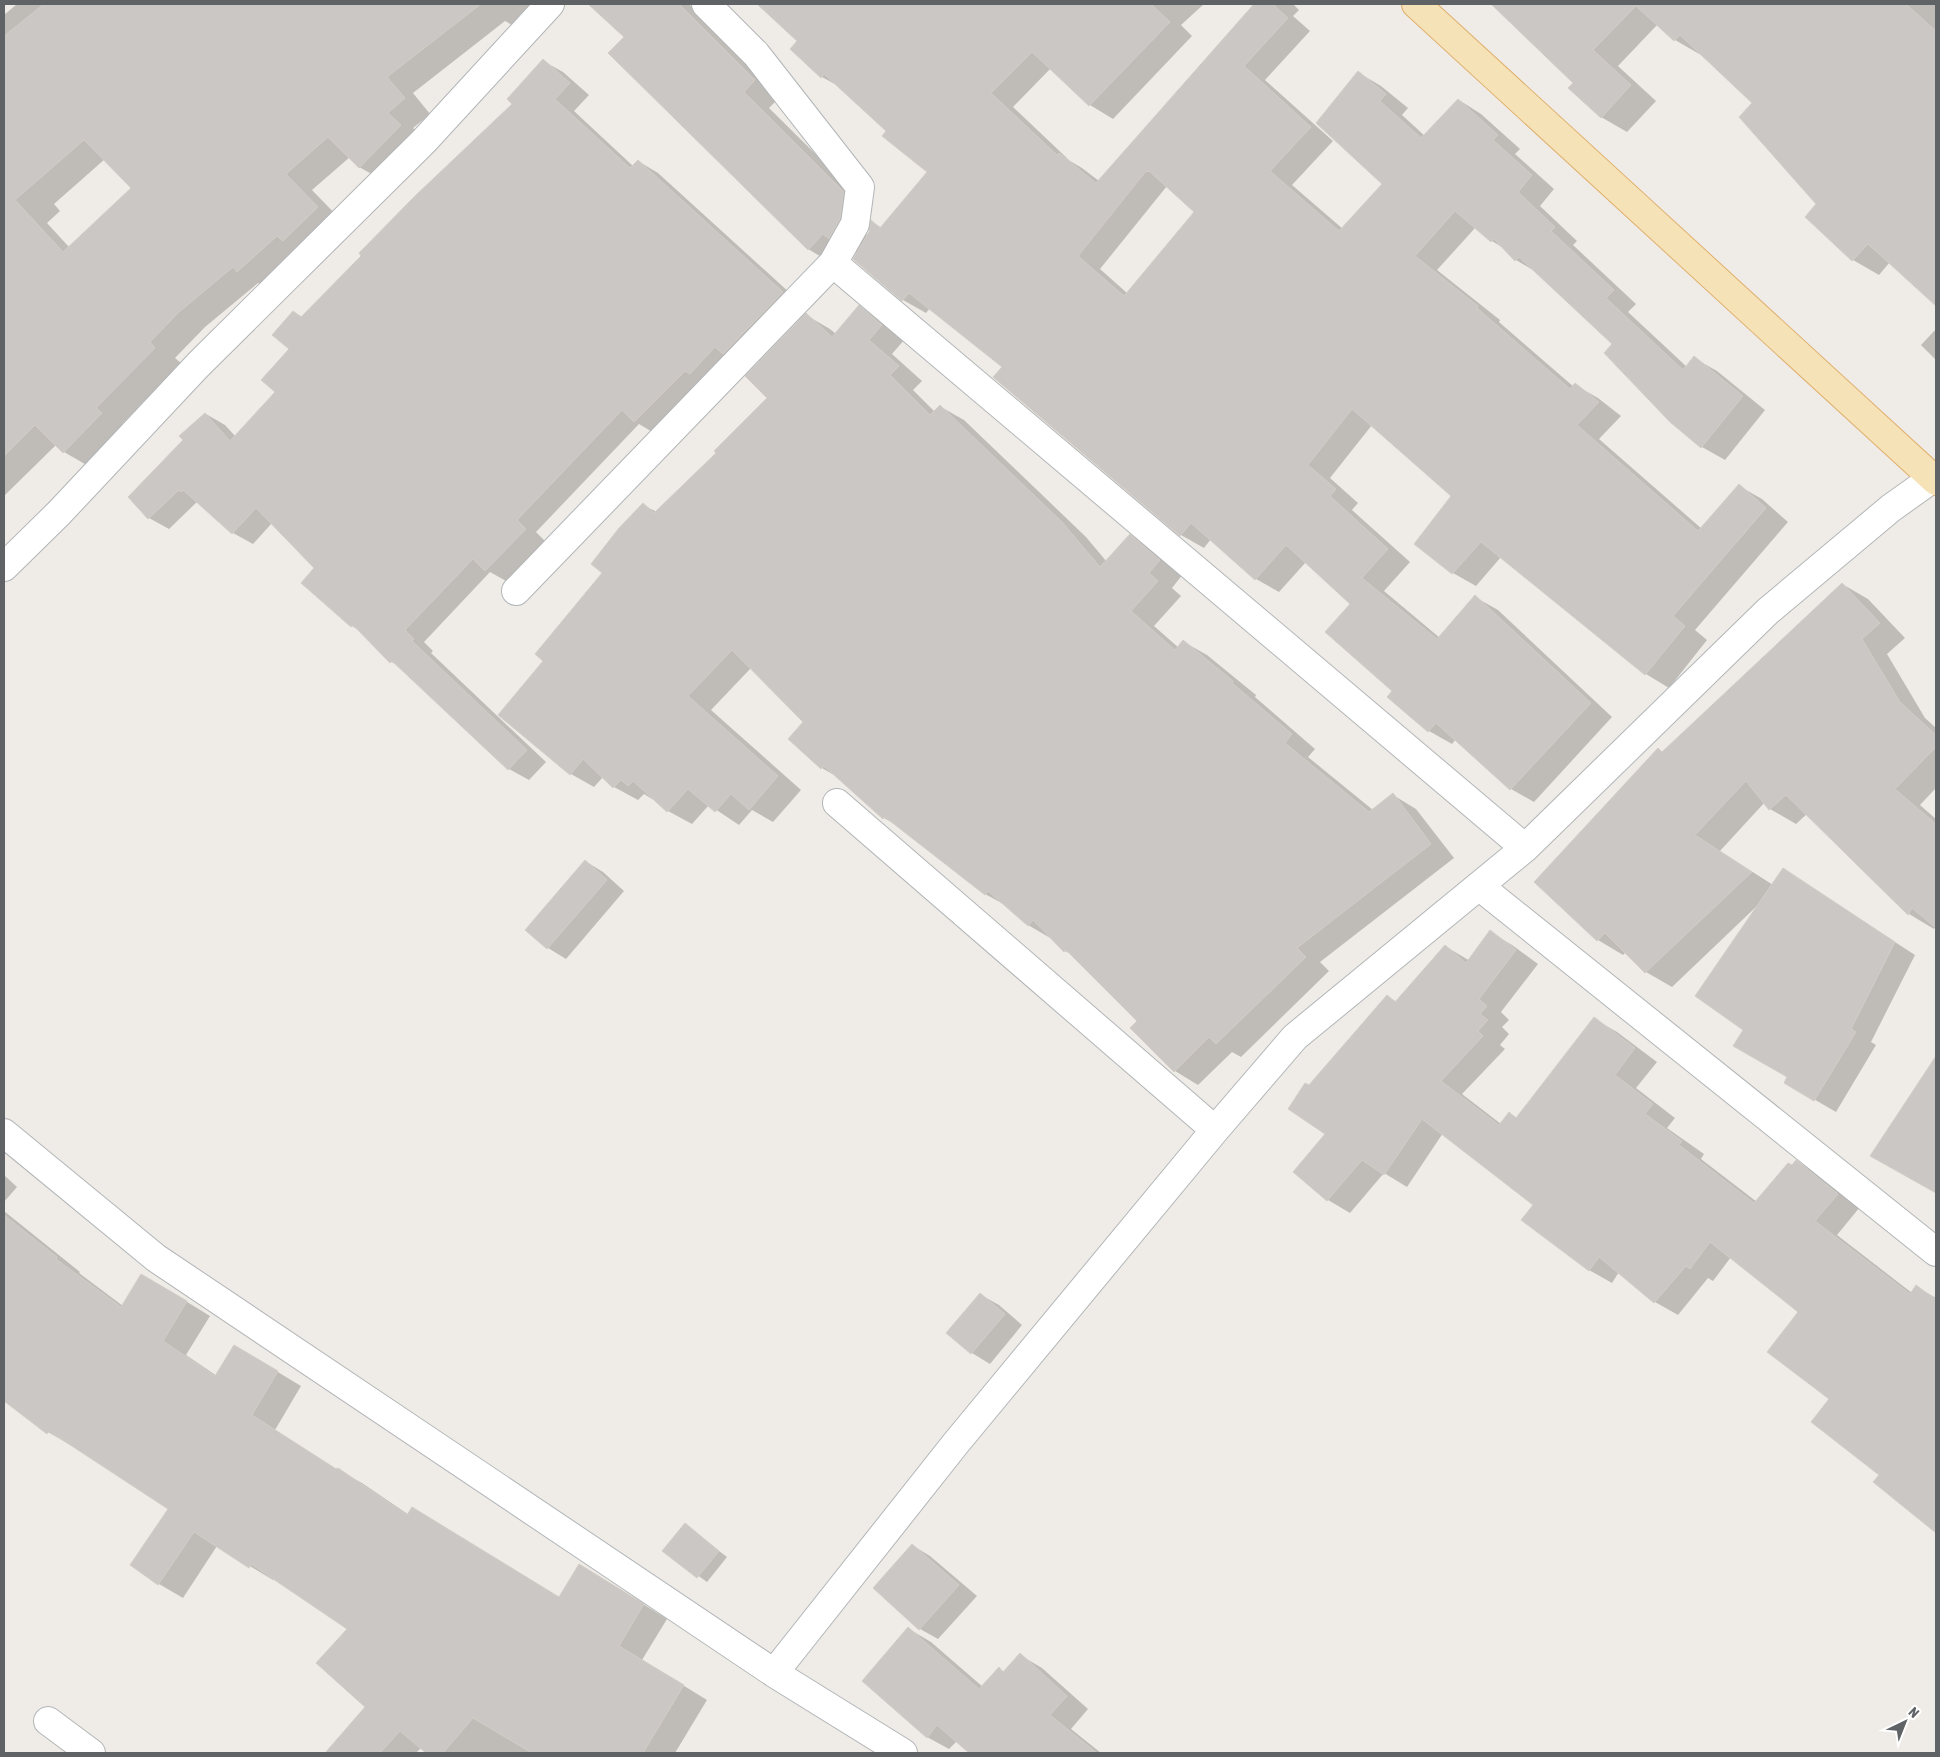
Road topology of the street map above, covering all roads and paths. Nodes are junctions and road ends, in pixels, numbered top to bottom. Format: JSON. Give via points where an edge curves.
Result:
{"nodes":[{"id":1,"x":550,"y":4,"type":"edge"},
{"id":2,"x":706,"y":4,"type":"edge"},
{"id":3,"x":1416,"y":4,"type":"edge"},
{"id":4,"x":833,"y":263,"type":"junction"},
{"id":5,"x":1935,"y":479,"type":"edge"},
{"id":6,"x":4,"y":567,"type":"edge"},
{"id":7,"x":516,"y":591,"type":"dead end"},
{"id":8,"x":837,"y":803,"type":"dead end"},
{"id":9,"x":1525,"y":848,"type":"junction"},
{"id":10,"x":1479,"y":886,"type":"junction"},
{"id":11,"x":1215,"y":1130,"type":"junction"},
{"id":12,"x":4,"y":1133,"type":"edge"},
{"id":13,"x":1936,"y":1252,"type":"edge"},
{"id":14,"x":774,"y":1673,"type":"junction"},
{"id":15,"x":48,"y":1721,"type":"dead end"},
{"id":16,"x":888,"y":1750,"type":"edge"},
{"id":17,"x":91,"y":1753,"type":"edge"}],
"edges":[{"from":1,"to":6,"type":"street","via":[[424,142],[198,365]]},
{"from":2,"to":4,"type":"street","via":[[756,54],[860,187],[855,224]]},
{"from":3,"to":5,"type":"main road"},
{"from":4,"to":7,"type":"street"},
{"from":4,"to":9,"type":"street"},
{"from":5,"to":9,"type":"street","via":[[1891,508],[1768,611]]},
{"from":8,"to":11,"type":"street"},
{"from":9,"to":10,"type":"street"},
{"from":10,"to":11,"type":"street","via":[[1294,1037]]},
{"from":10,"to":13,"type":"street"},
{"from":11,"to":14,"type":"street","via":[[956,1443]]},
{"from":12,"to":14,"type":"street","via":[[156,1258]]},
{"from":14,"to":16,"type":"street"},
{"from":15,"to":17,"type":"street"}]}
